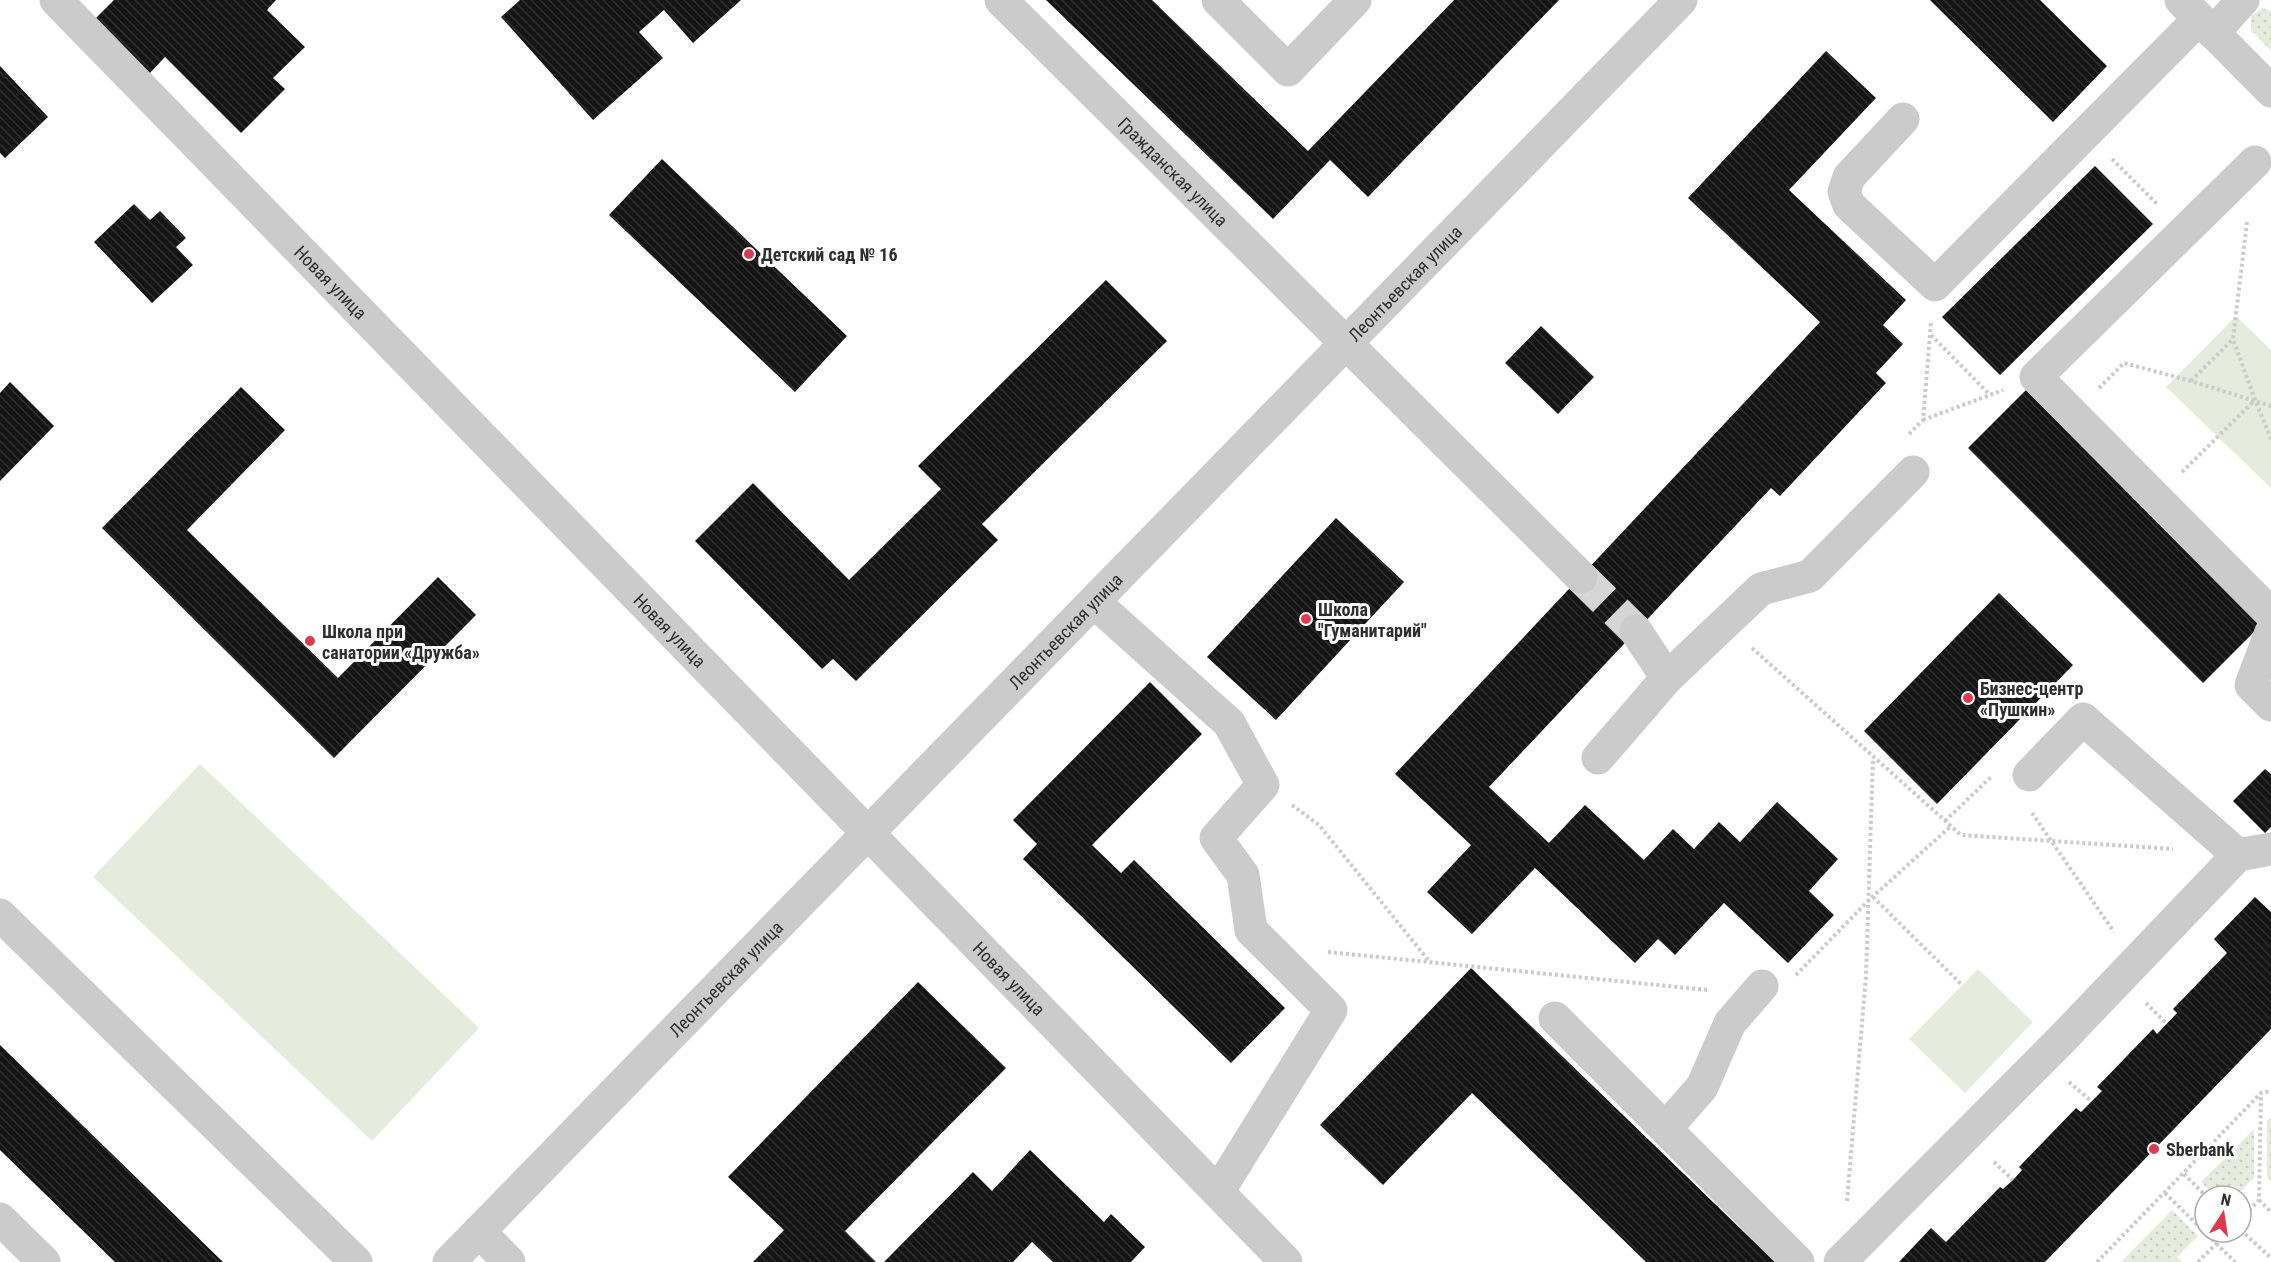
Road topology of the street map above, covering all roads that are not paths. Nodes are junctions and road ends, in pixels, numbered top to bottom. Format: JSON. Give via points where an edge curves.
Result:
{"nodes":[{"id":1,"x":56,"y":0,"type":"edge"},
{"id":2,"x":1000,"y":0,"type":"edge"},
{"id":3,"x":1218,"y":0,"type":"edge"},
{"id":4,"x":1355,"y":0,"type":"edge"},
{"id":5,"x":1682,"y":0,"type":"edge"},
{"id":6,"x":2243,"y":0,"type":"edge"},
{"id":7,"x":2198,"y":17,"type":"edge"},
{"id":8,"x":2271,"y":91,"type":"edge"},
{"id":9,"x":1903,"y":119,"type":"dead end"},
{"id":10,"x":2255,"y":162,"type":"dead end"},
{"id":11,"x":1347,"y":343,"type":"junction"},
{"id":12,"x":1904,"y":480,"type":"road end"},
{"id":13,"x":1581,"y":577,"type":"tunnel mouth"},
{"id":14,"x":1094,"y":602,"type":"junction"},
{"id":15,"x":2271,"y":614,"type":"edge"},
{"id":16,"x":1636,"y":631,"type":"tunnel mouth"},
{"id":17,"x":2271,"y":632,"type":"edge"},
{"id":18,"x":1667,"y":678,"type":"junction"},
{"id":19,"x":2271,"y":705,"type":"edge"},
{"id":20,"x":1598,"y":758,"type":"dead end"},
{"id":21,"x":2029,"y":775,"type":"road end"},
{"id":22,"x":868,"y":834,"type":"junction"},
{"id":23,"x":2271,"y":849,"type":"edge"},
{"id":24,"x":2238,"y":855,"type":"junction"},
{"id":25,"x":0,"y":915,"type":"edge"},
{"id":26,"x":1758,"y":990,"type":"road end"},
{"id":27,"x":1555,"y":1018,"type":"dead end"},
{"id":28,"x":1666,"y":1128,"type":"junction"},
{"id":29,"x":1218,"y":1192,"type":"junction"},
{"id":30,"x":0,"y":1220,"type":"edge"},
{"id":31,"x":480,"y":1231,"type":"junction"},
{"id":32,"x":44,"y":1262,"type":"edge"},
{"id":33,"x":356,"y":1262,"type":"edge"},
{"id":34,"x":449,"y":1262,"type":"edge"},
{"id":35,"x":509,"y":1262,"type":"edge"},
{"id":36,"x":1286,"y":1262,"type":"edge"},
{"id":37,"x":1798,"y":1262,"type":"edge"},
{"id":38,"x":1840,"y":1262,"type":"edge"}],
"edges":[{"from":1,"to":22,"type":"street","name":"Новая улица"},
{"from":2,"to":11,"type":"street","name":"Гражданская улица"},
{"from":3,"to":4,"type":"street","via":[[1288,70]]},
{"from":5,"to":11,"type":"street","name":"Леонтьевская улица"},
{"from":6,"to":7,"type":"street"},
{"from":7,"to":8,"type":"street"},
{"from":7,"to":9,"type":"street","via":[[1935,285],[1849,205],[1844,192],[1849,177]]},
{"from":10,"to":15,"type":"street","via":[[2036,377]]},
{"from":11,"to":13,"type":"street","name":"Гражданская улица"},
{"from":11,"to":14,"type":"street","name":"Леонтьевская улица"},
{"from":12,"to":18,"type":"street","via":[[1810,576],[1761,589]]},
{"from":14,"to":22,"type":"street","name":"Леонтьевская улица"},
{"from":14,"to":29,"type":"street","via":[[1229,723],[1263,785],[1216,838],[1243,875],[1251,930],[1331,1010]]},
{"from":16,"to":18,"type":"street"},
{"from":17,"to":19,"type":"street","via":[[2251,685]]},
{"from":18,"to":20,"type":"street"},
{"from":21,"to":24,"type":"street","via":[[2083,719]]},
{"from":22,"to":29,"type":"street","name":"Новая улица"},
{"from":22,"to":31,"type":"street","name":"Леонтьевская улица"},
{"from":23,"to":24,"type":"street"},
{"from":24,"to":38,"type":"street"},
{"from":25,"to":33,"type":"street"},
{"from":26,"to":28,"type":"street","via":[[1730,1023],[1702,1087]]},
{"from":27,"to":28,"type":"street"},
{"from":28,"to":37,"type":"street"},
{"from":29,"to":36,"type":"street","name":"Новая улица"},
{"from":30,"to":32,"type":"street"},
{"from":31,"to":34,"type":"street","name":"Леонтьевская улица"},
{"from":31,"to":35,"type":"street"}]}
